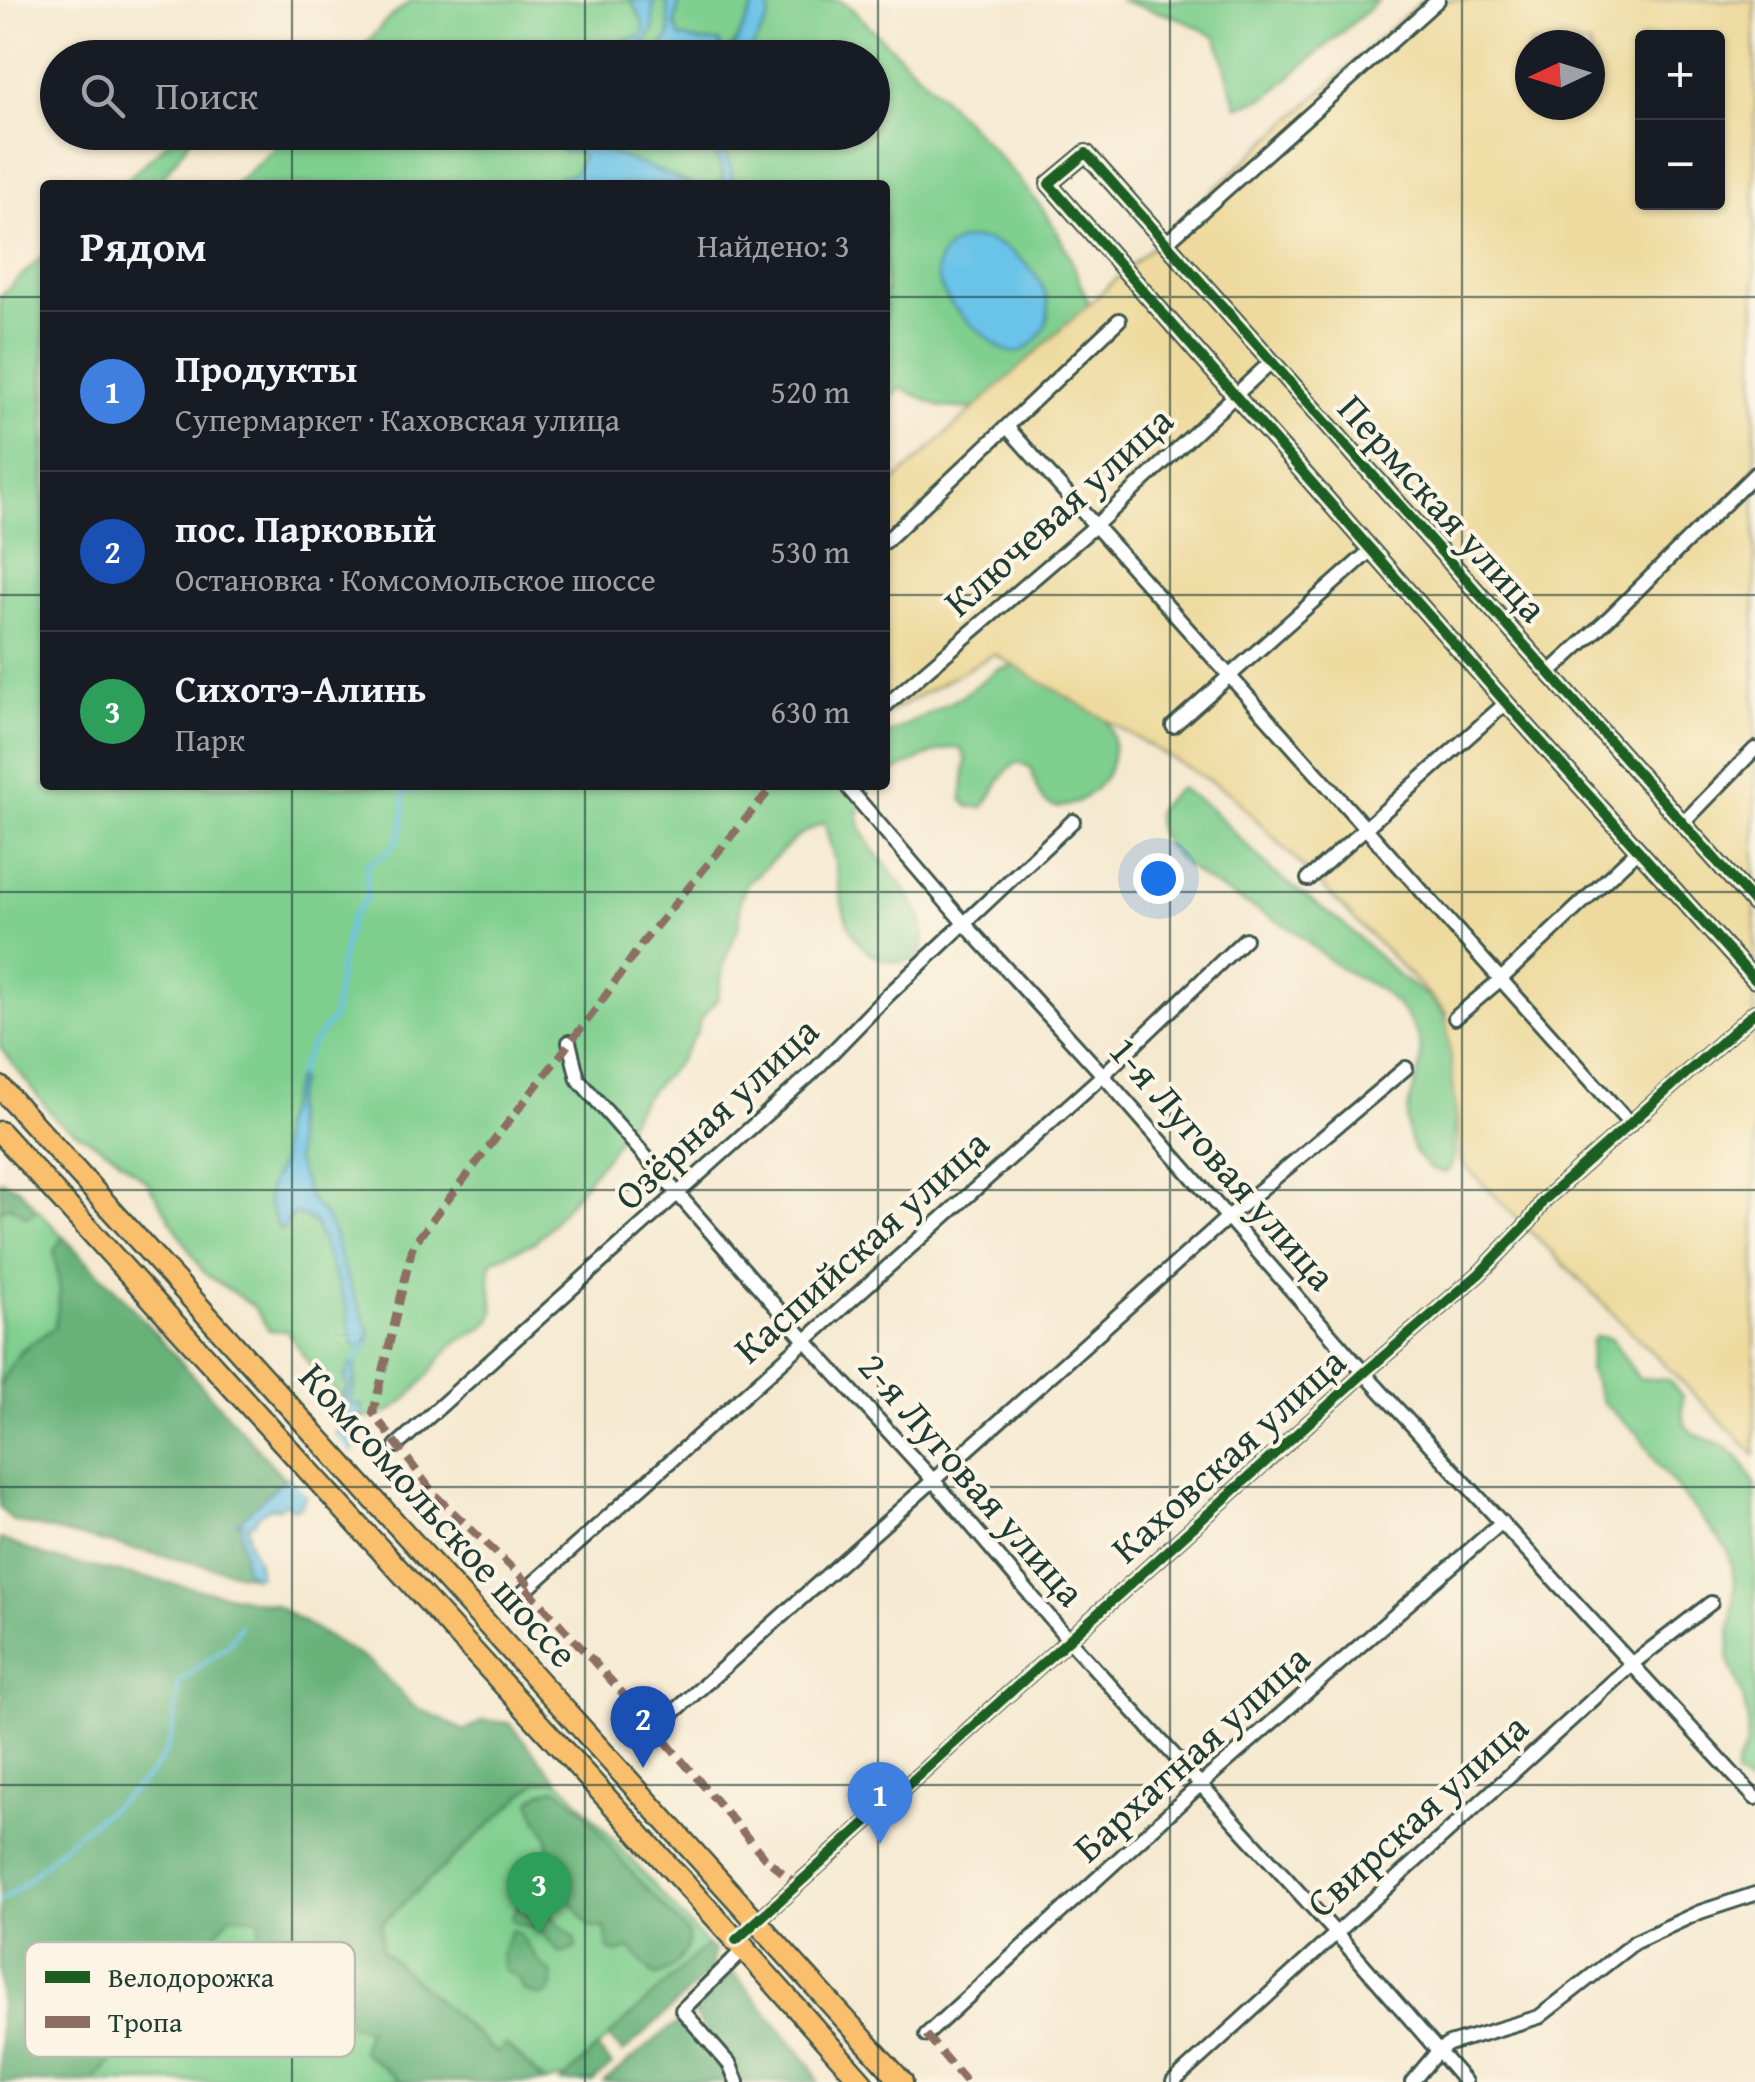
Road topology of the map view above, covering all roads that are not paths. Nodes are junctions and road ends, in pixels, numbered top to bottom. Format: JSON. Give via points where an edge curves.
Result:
{"nodes":[{"id":1,"x":1438,"y":0,"type":"edge"},
{"id":2,"x":1166,"y":243,"type":"junction"},
{"id":3,"x":1118,"y":320,"type":"dead end"},
{"id":4,"x":1272,"y":361,"type":"junction"},
{"id":5,"x":1235,"y":396,"type":"junction"},
{"id":6,"x":1008,"y":427,"type":"junction"},
{"id":7,"x":1755,"y":474,"type":"edge"},
{"id":8,"x":1095,"y":526,"type":"junction"},
{"id":9,"x":890,"y":537,"type":"edge"},
{"id":10,"x":1371,"y":550,"type":"junction"},
{"id":11,"x":1549,"y":672,"type":"junction"},
{"id":12,"x":1230,"y":677,"type":"junction"},
{"id":13,"x":890,"y":702,"type":"edge"},
{"id":14,"x":1506,"y":703,"type":"junction"},
{"id":15,"x":1173,"y":726,"type":"dead end"},
{"id":16,"x":1755,"y":749,"type":"edge"},
{"id":17,"x":850,"y":790,"type":"edge"},
{"id":18,"x":1073,"y":821,"type":"dead end"},
{"id":19,"x":1683,"y":824,"type":"junction"},
{"id":20,"x":1365,"y":827,"type":"junction"},
{"id":21,"x":1638,"y":850,"type":"junction"},
{"id":22,"x":1308,"y":879,"type":"dead end"},
{"id":23,"x":1755,"y":904,"type":"edge"},
{"id":24,"x":964,"y":923,"type":"junction"},
{"id":25,"x":1246,"y":939,"type":"dead end"},
{"id":26,"x":1501,"y":980,"type":"junction"},
{"id":27,"x":1755,"y":980,"type":"edge"},
{"id":28,"x":1755,"y":1012,"type":"edge"},
{"id":29,"x":1455,"y":1018,"type":"dead end"},
{"id":30,"x":570,"y":1042,"type":"dead end"},
{"id":31,"x":1406,"y":1068,"type":"dead end"},
{"id":32,"x":1103,"y":1075,"type":"junction"},
{"id":33,"x":0,"y":1087,"type":"edge"},
{"id":34,"x":1630,"y":1124,"type":"junction"},
{"id":35,"x":0,"y":1132,"type":"edge"},
{"id":36,"x":680,"y":1193,"type":"junction"},
{"id":37,"x":1228,"y":1217,"type":"junction"},
{"id":38,"x":804,"y":1338,"type":"junction"},
{"id":39,"x":1364,"y":1373,"type":"junction"},
{"id":40,"x":396,"y":1446,"type":"dead end"},
{"id":41,"x":933,"y":1480,"type":"junction"},
{"id":42,"x":1502,"y":1522,"type":"junction"},
{"id":43,"x":522,"y":1593,"type":"dead end"},
{"id":44,"x":1711,"y":1603,"type":"dead end"},
{"id":45,"x":1068,"y":1639,"type":"junction"},
{"id":46,"x":1633,"y":1664,"type":"junction"},
{"id":47,"x":655,"y":1728,"type":"dead end"},
{"id":48,"x":1200,"y":1784,"type":"junction"},
{"id":49,"x":1755,"y":1798,"type":"edge"},
{"id":50,"x":1755,"y":1894,"type":"edge"},
{"id":51,"x":760,"y":1916,"type":"junction"},
{"id":52,"x":1335,"y":1932,"type":"junction"},
{"id":53,"x":740,"y":1944,"type":"junction"},
{"id":54,"x":926,"y":2036,"type":"dead end"},
{"id":55,"x":1438,"y":2051,"type":"junction"},
{"id":56,"x":738,"y":2082,"type":"edge"},
{"id":57,"x":862,"y":2082,"type":"edge"},
{"id":58,"x":902,"y":2082,"type":"edge"},
{"id":59,"x":1173,"y":2082,"type":"edge"},
{"id":60,"x":1412,"y":2082,"type":"edge"},
{"id":61,"x":1466,"y":2082,"type":"edge"}],
"edges":[{"from":1,"to":2,"type":"street"},
{"from":2,"to":4,"type":"street","name":"Пермская улица"},
{"from":2,"to":5,"type":"street","name":"Пермская улица","via":[[1086,153],[1049,184]]},
{"from":3,"to":6,"type":"street"},
{"from":4,"to":5,"type":"street","name":"Ключевая улица"},
{"from":4,"to":11,"type":"street","name":"Пермская улица"},
{"from":5,"to":8,"type":"street","name":"Ключевая улица"},
{"from":5,"to":10,"type":"street"},
{"from":6,"to":8,"type":"street"},
{"from":6,"to":9,"type":"street"},
{"from":7,"to":11,"type":"street"},
{"from":8,"to":12,"type":"street"},
{"from":8,"to":13,"type":"street","name":"Ключевая улица"},
{"from":10,"to":12,"type":"street"},
{"from":10,"to":14,"type":"street"},
{"from":11,"to":19,"type":"street","name":"Пермская улица"},
{"from":12,"to":15,"type":"street"},
{"from":12,"to":20,"type":"street"},
{"from":14,"to":20,"type":"street"},
{"from":14,"to":21,"type":"street"},
{"from":16,"to":19,"type":"street"},
{"from":17,"to":24,"type":"street","name":"1-я Луговая улица"},
{"from":18,"to":24,"type":"street","name":"Озёрная улица"},
{"from":19,"to":23,"type":"street","name":"Пермская улица"},
{"from":20,"to":22,"type":"street"},
{"from":20,"to":26,"type":"street"},
{"from":21,"to":26,"type":"street"},
{"from":21,"to":27,"type":"street"},
{"from":24,"to":32,"type":"street","name":"1-я Луговая улица"},
{"from":24,"to":36,"type":"street","name":"Озёрная улица"},
{"from":25,"to":32,"type":"street","name":"Каспийская улица"},
{"from":26,"to":29,"type":"street"},
{"from":26,"to":34,"type":"street"},
{"from":28,"to":34,"type":"street","name":"Каховская улица"},
{"from":30,"to":36,"type":"street","name":"2-я Луговая улица","via":[[578,1079]]},
{"from":31,"to":37,"type":"street"},
{"from":32,"to":37,"type":"street","name":"1-я Луговая улица"},
{"from":32,"to":38,"type":"street","name":"Каспийская улица"},
{"from":33,"to":51,"type":"main road","name":"Комсомольское шоссе"},
{"from":34,"to":39,"type":"street","name":"Каховская улица","via":[[1544,1201],[1480,1274]]},
{"from":35,"to":53,"type":"main road","name":"Комсомольское шоссе"},
{"from":36,"to":38,"type":"street","name":"2-я Луговая улица"},
{"from":36,"to":40,"type":"street","name":"Озёрная улица"},
{"from":37,"to":39,"type":"street","name":"1-я Луговая улица"},
{"from":37,"to":41,"type":"street"},
{"from":38,"to":41,"type":"street","name":"2-я Луговая улица"},
{"from":38,"to":43,"type":"street","name":"Каспийская улица"},
{"from":39,"to":42,"type":"street","name":"1-я Луговая улица"},
{"from":39,"to":45,"type":"street","name":"Каховская улица"},
{"from":41,"to":45,"type":"street","name":"2-я Луговая улица"},
{"from":41,"to":47,"type":"street"},
{"from":42,"to":46,"type":"street","name":"1-я Луговая улица"},
{"from":42,"to":48,"type":"street","name":"Бархатная улица"},
{"from":44,"to":46,"type":"street","name":"Свирская улица"},
{"from":45,"to":48,"type":"street","name":"2-я Луговая улица"},
{"from":45,"to":51,"type":"street","name":"Каховская улица"},
{"from":46,"to":49,"type":"street","name":"1-я Луговая улица"},
{"from":46,"to":52,"type":"street","name":"Свирская улица"},
{"from":48,"to":52,"type":"street","name":"2-я Луговая улица"},
{"from":48,"to":54,"type":"street","name":"Бархатная улица"},
{"from":50,"to":55,"type":"street","via":[[1636,1942],[1539,2016]]},
{"from":51,"to":53,"type":"street","name":"Каховская улица"},
{"from":51,"to":58,"type":"main road","name":"Комсомольское шоссе"},
{"from":52,"to":55,"type":"street","name":"2-я Луговая улица"},
{"from":52,"to":59,"type":"street","name":"Свирская улица"},
{"from":53,"to":56,"type":"street","name":"Каховская улица","via":[[682,2010]]},
{"from":53,"to":57,"type":"main road","name":"Комсомольское шоссе"},
{"from":55,"to":60,"type":"street"},
{"from":55,"to":61,"type":"street","name":"2-я Луговая улица"}]}
